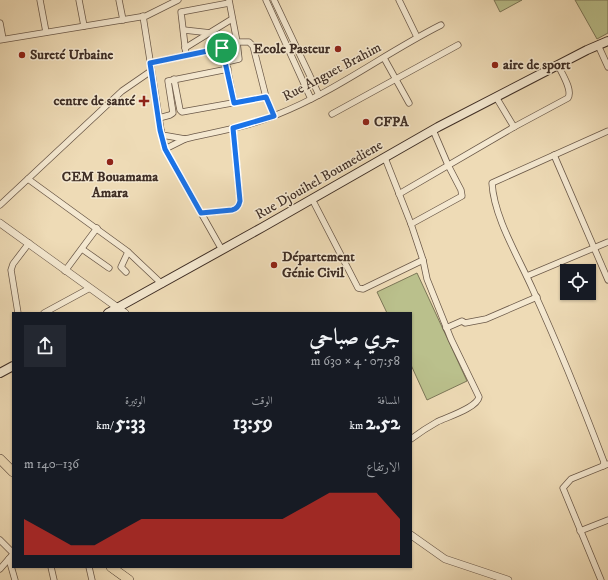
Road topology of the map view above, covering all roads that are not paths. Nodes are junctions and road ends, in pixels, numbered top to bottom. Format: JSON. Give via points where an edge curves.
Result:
{"nodes":[{"id":1,"x":40,"y":0,"type":"edge"},
{"id":2,"x":79,"y":0,"type":"edge"},
{"id":3,"x":119,"y":0,"type":"edge"},
{"id":4,"x":178,"y":0,"type":"edge"},
{"id":5,"x":266,"y":0,"type":"edge"},
{"id":6,"x":274,"y":0,"type":"edge"},
{"id":7,"x":399,"y":0,"type":"edge"},
{"id":8,"x":229,"y":2,"type":"edge"},
{"id":9,"x":143,"y":16,"type":"junction"},
{"id":10,"x":232,"y":19,"type":"junction"},
{"id":11,"x":123,"y":20,"type":"junction"},
{"id":12,"x":0,"y":23,"type":"edge"},
{"id":13,"x":441,"y":25,"type":"dead end"},
{"id":14,"x":84,"y":26,"type":"junction"},
{"id":15,"x":184,"y":30,"type":"junction"},
{"id":16,"x":46,"y":32,"type":"junction"},
{"id":17,"x":211,"y":33,"type":"junction"},
{"id":18,"x":418,"y":37,"type":"junction"},
{"id":19,"x":1,"y":40,"type":"edge"},
{"id":20,"x":608,"y":41,"type":"edge"},
{"id":21,"x":237,"y":42,"type":"junction"},
{"id":22,"x":458,"y":45,"type":"dead end"},
{"id":23,"x":598,"y":45,"type":"junction"},
{"id":24,"x":186,"y":48,"type":"junction"},
{"id":25,"x":222,"y":48,"type":"junction"},
{"id":26,"x":186,"y":55,"type":"junction"},
{"id":27,"x":384,"y":58,"type":"junction"},
{"id":28,"x":226,"y":62,"type":"junction"},
{"id":29,"x":150,"y":63,"type":"junction"},
{"id":30,"x":558,"y":65,"type":"junction"},
{"id":31,"x":608,"y":67,"type":"edge"},
{"id":32,"x":228,"y":69,"type":"junction"},
{"id":33,"x":152,"y":71,"type":"junction"},
{"id":34,"x":174,"y":79,"type":"junction"},
{"id":35,"x":396,"y":79,"type":"junction"},
{"id":36,"x":319,"y":95,"type":"junction"},
{"id":37,"x":266,"y":97,"type":"junction"},
{"id":38,"x":496,"y":97,"type":"junction"},
{"id":39,"x":311,"y":99,"type":"junction"},
{"id":40,"x":234,"y":103,"type":"junction"},
{"id":41,"x":409,"y":103,"type":"dead end"},
{"id":42,"x":332,"y":114,"type":"dead end"},
{"id":43,"x":274,"y":116,"type":"junction"},
{"id":44,"x":159,"y":118,"type":"junction"},
{"id":45,"x":514,"y":127,"type":"junction"},
{"id":46,"x":233,"y":128,"type":"junction"},
{"id":47,"x":433,"y":130,"type":"junction"},
{"id":48,"x":608,"y":131,"type":"edge"},
{"id":49,"x":162,"y":135,"type":"junction"},
{"id":50,"x":185,"y":139,"type":"junction"},
{"id":51,"x":165,"y":149,"type":"junction"},
{"id":52,"x":554,"y":155,"type":"junction"},
{"id":53,"x":385,"y":158,"type":"junction"},
{"id":54,"x":448,"y":165,"type":"junction"},
{"id":55,"x":28,"y":179,"type":"junction"},
{"id":56,"x":399,"y":194,"type":"junction"},
{"id":57,"x":312,"y":199,"type":"junction"},
{"id":58,"x":0,"y":205,"type":"edge"},
{"id":59,"x":201,"y":213,"type":"junction"},
{"id":60,"x":0,"y":223,"type":"edge"},
{"id":61,"x":411,"y":224,"type":"junction"},
{"id":62,"x":97,"y":228,"type":"junction"},
{"id":63,"x":608,"y":242,"type":"edge"},
{"id":64,"x":28,"y":243,"type":"junction"},
{"id":65,"x":594,"y":248,"type":"junction"},
{"id":66,"x":82,"y":249,"type":"junction"},
{"id":67,"x":222,"y":250,"type":"junction"},
{"id":68,"x":128,"y":252,"type":"junction"},
{"id":69,"x":423,"y":260,"type":"junction"},
{"id":70,"x":109,"y":268,"type":"dead end"},
{"id":71,"x":66,"y":271,"type":"junction"},
{"id":72,"x":126,"y":272,"type":"dead end"},
{"id":73,"x":527,"y":276,"type":"junction"},
{"id":74,"x":608,"y":280,"type":"edge"},
{"id":75,"x":162,"y":284,"type":"junction"},
{"id":76,"x":90,"y":288,"type":"junction"},
{"id":77,"x":537,"y":298,"type":"junction"},
{"id":78,"x":122,"y":310,"type":"edge"},
{"id":79,"x":18,"y":312,"type":"edge"},
{"id":80,"x":46,"y":312,"type":"edge"},
{"id":81,"x":446,"y":328,"type":"junction"},
{"id":82,"x":12,"y":367,"type":"edge"},
{"id":83,"x":0,"y":373,"type":"edge"},
{"id":84,"x":412,"y":438,"type":"edge"},
{"id":85,"x":0,"y":460,"type":"edge"},
{"id":86,"x":605,"y":465,"type":"edge"},
{"id":87,"x":12,"y":471,"type":"edge"},
{"id":88,"x":608,"y":520,"type":"edge"},
{"id":89,"x":580,"y":531,"type":"junction"},
{"id":90,"x":412,"y":536,"type":"edge"},
{"id":91,"x":0,"y":540,"type":"edge"},
{"id":92,"x":12,"y":555,"type":"edge"},
{"id":93,"x":14,"y":568,"type":"edge"},
{"id":94,"x":51,"y":568,"type":"edge"},
{"id":95,"x":89,"y":568,"type":"edge"},
{"id":96,"x":0,"y":569,"type":"edge"},
{"id":97,"x":113,"y":569,"type":"edge"},
{"id":98,"x":15,"y":580,"type":"edge"},
{"id":99,"x":54,"y":580,"type":"edge"},
{"id":100,"x":92,"y":580,"type":"edge"},
{"id":101,"x":124,"y":580,"type":"edge"},
{"id":102,"x":129,"y":580,"type":"edge"},
{"id":103,"x":508,"y":580,"type":"edge"},
{"id":104,"x":601,"y":580,"type":"edge"}],
"edges":[{"from":1,"to":16,"type":"street"},
{"from":2,"to":14,"type":"street"},
{"from":3,"to":11,"type":"street"},
{"from":4,"to":9,"type":"street"},
{"from":5,"to":39,"type":"street"},
{"from":6,"to":36,"type":"street"},
{"from":7,"to":18,"type":"street"},
{"from":8,"to":10,"type":"street"},
{"from":8,"to":15,"type":"street","via":[[182,11],[180,14]]},
{"from":9,"to":11,"type":"street"},
{"from":9,"to":29,"type":"street"},
{"from":10,"to":17,"type":"street"},
{"from":10,"to":21,"type":"street"},
{"from":11,"to":14,"type":"street"},
{"from":12,"to":19,"type":"street"},
{"from":13,"to":18,"type":"street","name":"Rue Anguet Brahim"},
{"from":14,"to":16,"type":"street"},
{"from":15,"to":17,"type":"street"},
{"from":15,"to":24,"type":"street"},
{"from":16,"to":19,"type":"street"},
{"from":17,"to":24,"type":"street"},
{"from":17,"to":25,"type":"street","via":[[220,38]]},
{"from":18,"to":27,"type":"street","name":"Rue Anguet Brahim"},
{"from":20,"to":23,"type":"main road","name":"Rue Djouihel Boumediene"},
{"from":21,"to":28,"type":"street","via":[[239,59]]},
{"from":21,"to":37,"type":"street","via":[[249,42],[253,46]]},
{"from":22,"to":35,"type":"street"},
{"from":23,"to":30,"type":"main road","name":"Rue Djouihel Boumediene"},
{"from":23,"to":31,"type":"street"},
{"from":24,"to":26,"type":"street"},
{"from":25,"to":26,"type":"street"},
{"from":25,"to":28,"type":"street"},
{"from":26,"to":29,"type":"street"},
{"from":27,"to":35,"type":"street"},
{"from":27,"to":36,"type":"street","name":"Rue Anguet Brahim"},
{"from":28,"to":32,"type":"street"},
{"from":29,"to":33,"type":"street"},
{"from":30,"to":38,"type":"main road","name":"Rue Djouihel Boumediene"},
{"from":30,"to":45,"type":"street","via":[[569,90],[568,98]]},
{"from":32,"to":34,"type":"street"},
{"from":32,"to":40,"type":"street"},
{"from":33,"to":44,"type":"street"},
{"from":33,"to":55,"type":"street","via":[[122,91]]},
{"from":34,"to":40,"type":"street","via":[[181,112]]},
{"from":34,"to":44,"type":"street","via":[[167,82],[172,114]]},
{"from":35,"to":41,"type":"street"},
{"from":35,"to":42,"type":"street"},
{"from":36,"to":39,"type":"street","name":"Rue Anguet Brahim"},
{"from":37,"to":40,"type":"street"},
{"from":37,"to":43,"type":"street"},
{"from":38,"to":45,"type":"street"},
{"from":38,"to":47,"type":"main road","name":"Rue Djouihel Boumediene"},
{"from":39,"to":43,"type":"street","name":"Rue Anguet Brahim"},
{"from":43,"to":46,"type":"street","name":"Rue Anguet Brahim"},
{"from":44,"to":49,"type":"street"},
{"from":45,"to":54,"type":"street"},
{"from":46,"to":50,"type":"street","name":"Rue Anguet Brahim"},
{"from":46,"to":59,"type":"street","via":[[239,206],[235,210]]},
{"from":47,"to":53,"type":"main road","name":"Rue Djouihel Boumediene"},
{"from":47,"to":54,"type":"street"},
{"from":48,"to":52,"type":"street"},
{"from":49,"to":50,"type":"street"},
{"from":49,"to":51,"type":"street"},
{"from":50,"to":51,"type":"street"},
{"from":51,"to":59,"type":"street"},
{"from":52,"to":65,"type":"street"},
{"from":52,"to":73,"type":"street","via":[[492,183],[493,197],[513,249]]},
{"from":53,"to":56,"type":"street"},
{"from":53,"to":57,"type":"main road","name":"Rue Djouihel Boumediene"},
{"from":54,"to":56,"type":"street"},
{"from":54,"to":61,"type":"street","via":[[462,196]]},
{"from":55,"to":58,"type":"street"},
{"from":55,"to":62,"type":"street"},
{"from":56,"to":61,"type":"street"},
{"from":57,"to":67,"type":"main road","name":"Rue Djouihel Boumediene"},
{"from":57,"to":69,"type":"street","via":[[358,288],[363,290]]},
{"from":59,"to":67,"type":"street"},
{"from":60,"to":64,"type":"street"},
{"from":61,"to":69,"type":"street"},
{"from":62,"to":66,"type":"street"},
{"from":62,"to":68,"type":"street"},
{"from":63,"to":65,"type":"street"},
{"from":64,"to":71,"type":"street"},
{"from":64,"to":79,"type":"street","via":[[11,270]]},
{"from":65,"to":73,"type":"street"},
{"from":65,"to":74,"type":"street"},
{"from":66,"to":70,"type":"street"},
{"from":66,"to":71,"type":"street"},
{"from":67,"to":75,"type":"main road","name":"Rue Djouihel Boumediene"},
{"from":68,"to":72,"type":"street","via":[[121,267]]},
{"from":68,"to":75,"type":"street"},
{"from":69,"to":81,"type":"street"},
{"from":71,"to":76,"type":"street"},
{"from":73,"to":77,"type":"street"},
{"from":75,"to":78,"type":"main road","name":"Rue Djouihel Boumediene"},
{"from":76,"to":78,"type":"street"},
{"from":76,"to":80,"type":"street"},
{"from":77,"to":81,"type":"street","via":[[486,319],[465,323],[462,321]]},
{"from":77,"to":86,"type":"street"},
{"from":81,"to":84,"type":"street","via":[[479,399],[468,408],[437,422]]},
{"from":82,"to":83,"type":"main road"},
{"from":85,"to":87,"type":"main road"},
{"from":86,"to":89,"type":"street","via":[[571,479],[563,488]]},
{"from":88,"to":89,"type":"street"},
{"from":89,"to":104,"type":"street"},
{"from":90,"to":103,"type":"street","via":[[445,559]]},
{"from":91,"to":92,"type":"street"},
{"from":92,"to":96,"type":"street"},
{"from":93,"to":98,"type":"street"},
{"from":94,"to":99,"type":"street"},
{"from":95,"to":100,"type":"street"},
{"from":97,"to":101,"type":"main road"},
{"from":97,"to":102,"type":"main road"}]}
